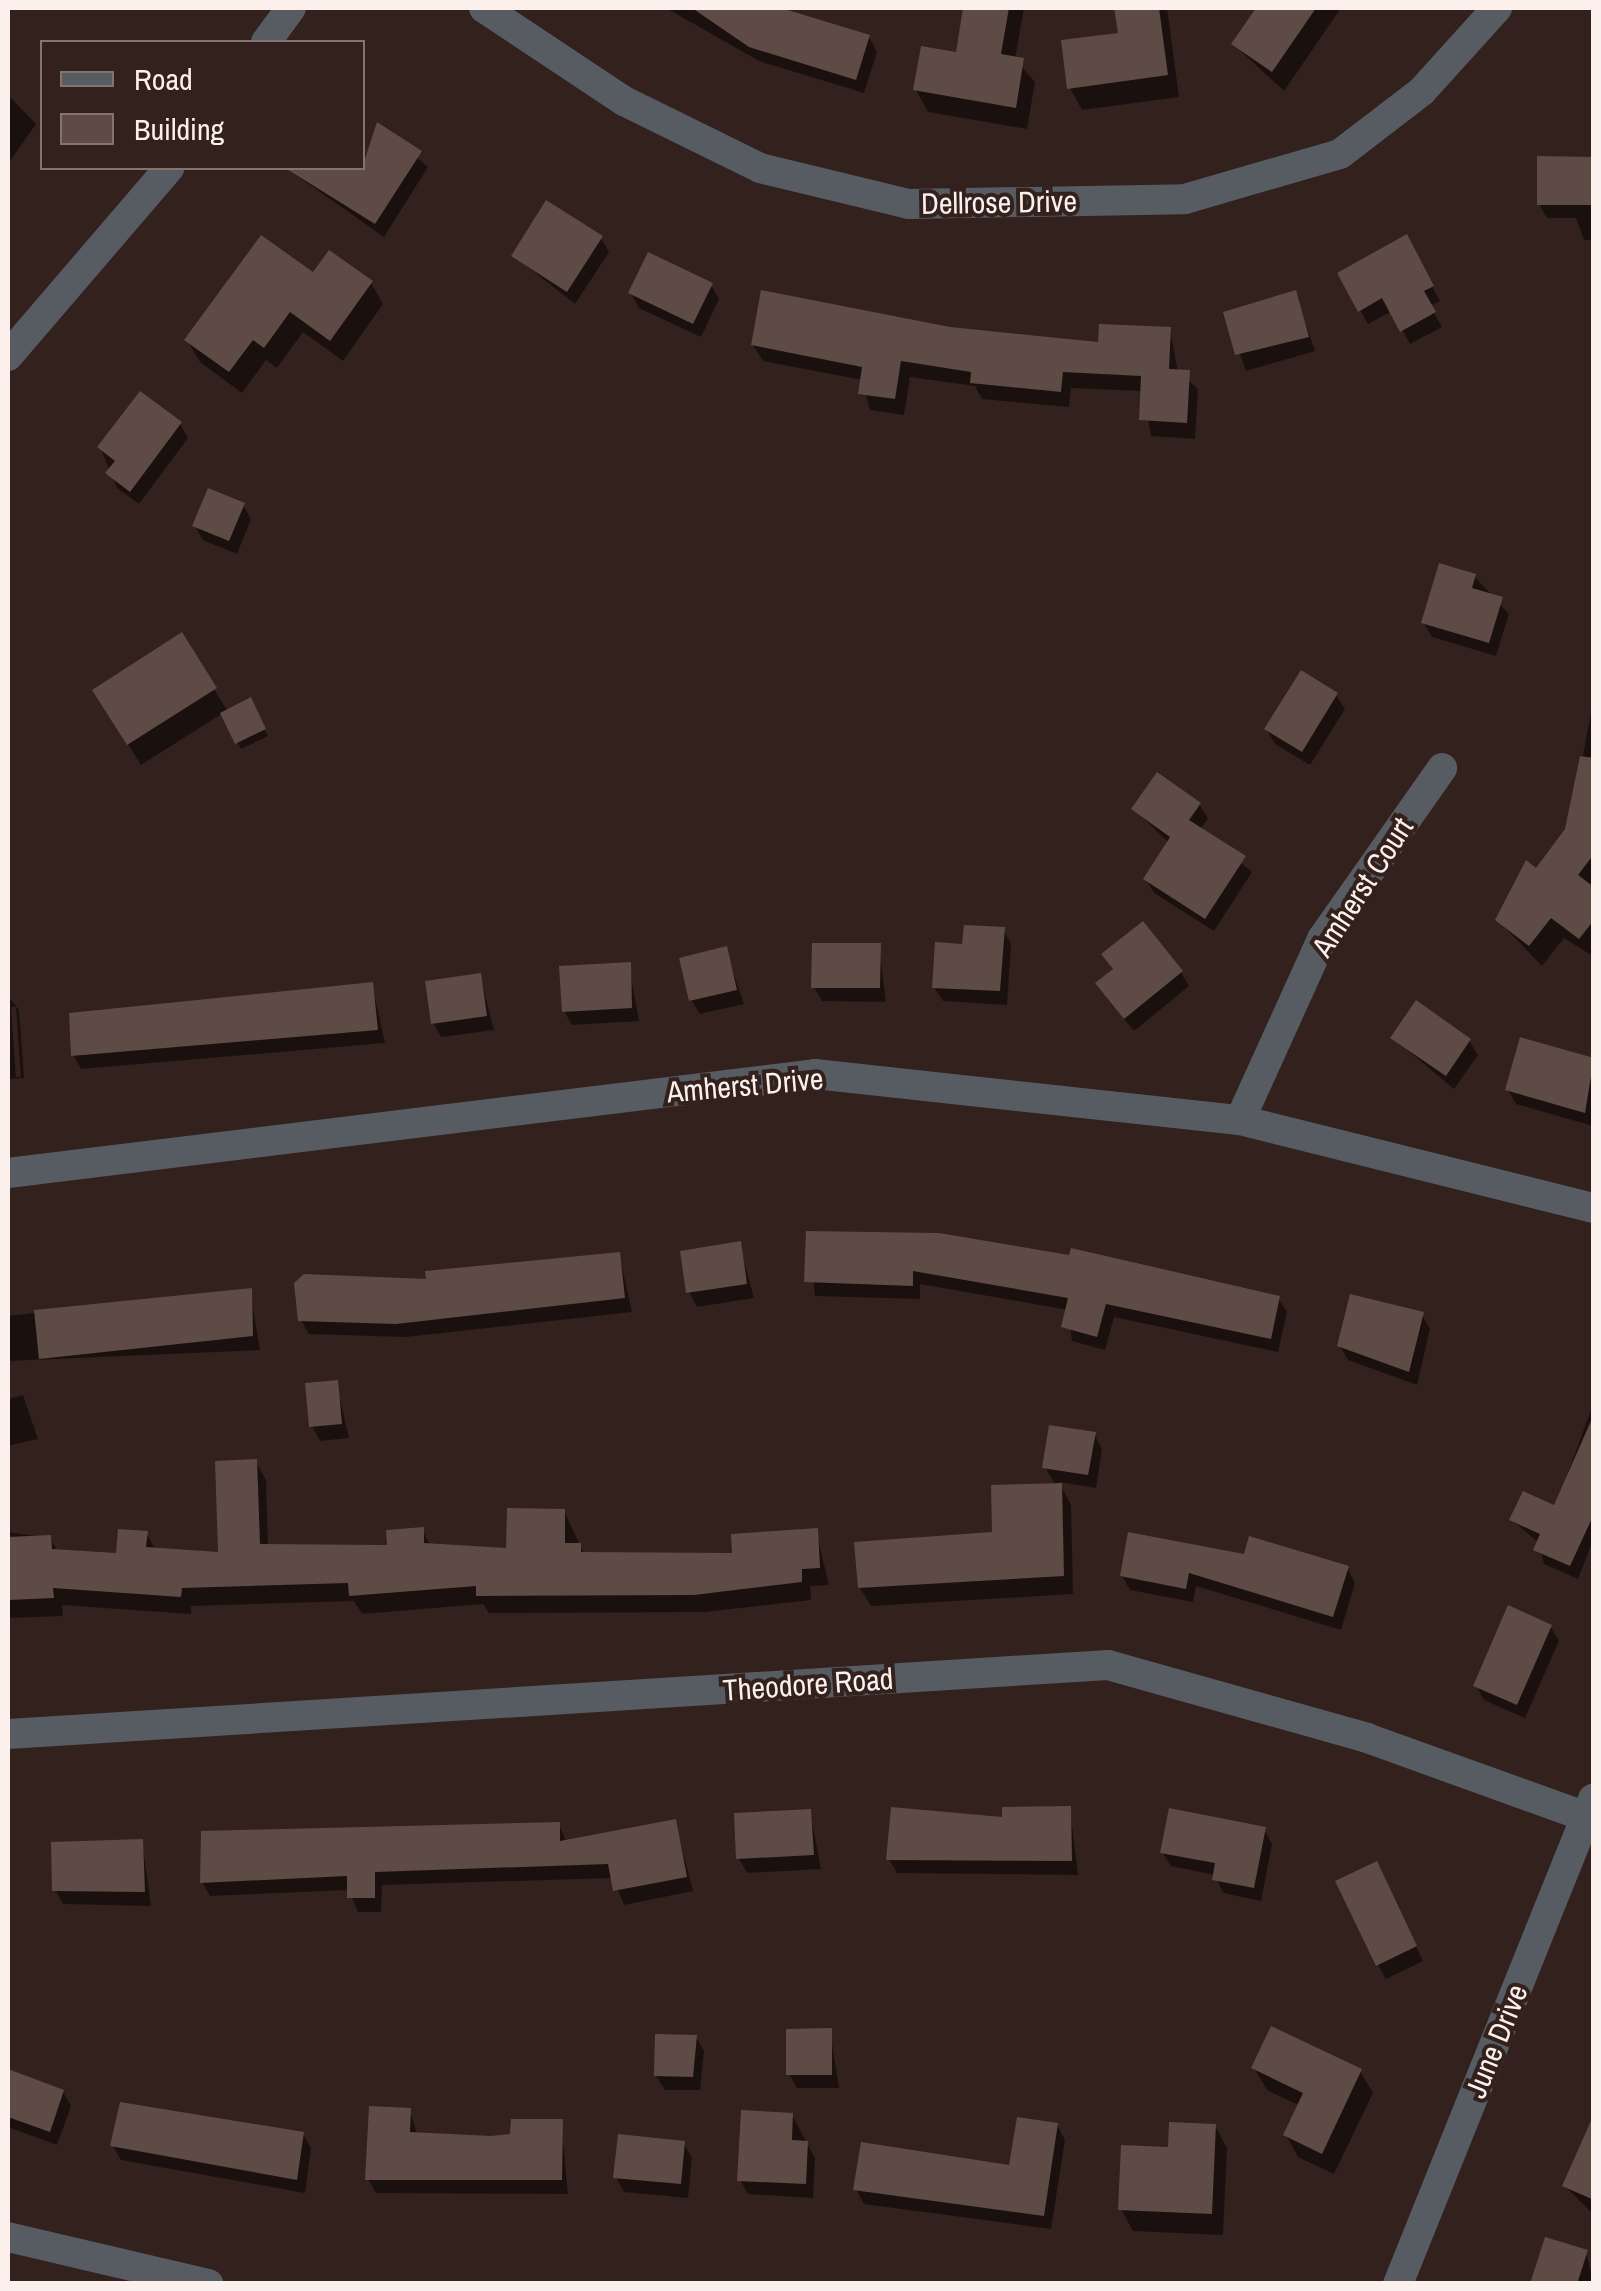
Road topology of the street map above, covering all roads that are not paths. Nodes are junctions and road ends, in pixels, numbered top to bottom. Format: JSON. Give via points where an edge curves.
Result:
{"nodes":[{"id":1,"x":291,"y":8,"type":"edge"},
{"id":2,"x":484,"y":8,"type":"edge"},
{"id":3,"x":1498,"y":8,"type":"edge"},
{"id":4,"x":267,"y":40,"type":"edge"},
{"id":5,"x":167,"y":170,"type":"edge"},
{"id":6,"x":8,"y":356,"type":"edge"},
{"id":7,"x":1442,"y":768,"type":"dead end"},
{"id":8,"x":1240,"y":1120,"type":"junction"},
{"id":9,"x":8,"y":1173,"type":"edge"},
{"id":10,"x":1594,"y":1208,"type":"edge"},
{"id":11,"x":8,"y":1734,"type":"edge"},
{"id":12,"x":1590,"y":1808,"type":"edge"},
{"id":13,"x":8,"y":2237,"type":"edge"},
{"id":14,"x":210,"y":2284,"type":"edge"},
{"id":15,"x":1398,"y":2284,"type":"edge"}],
"edges":[{"from":1,"to":4,"type":"street"},
{"from":2,"to":3,"type":"street","name":"Dellrose Drive","via":[[624,102],[760,168],[909,204],[1185,199],[1340,154],[1422,91]]},
{"from":5,"to":6,"type":"street"},
{"from":7,"to":8,"type":"street","name":"Amherst Court","via":[[1322,939]]},
{"from":8,"to":9,"type":"street","name":"Amherst Drive","via":[[815,1074]]},
{"from":8,"to":10,"type":"street","name":"Amherst Drive"},
{"from":11,"to":12,"type":"street","name":"Theodore Road","via":[[1108,1665]]},
{"from":12,"to":15,"type":"street","name":"June Drive"},
{"from":13,"to":14,"type":"street"}]}
